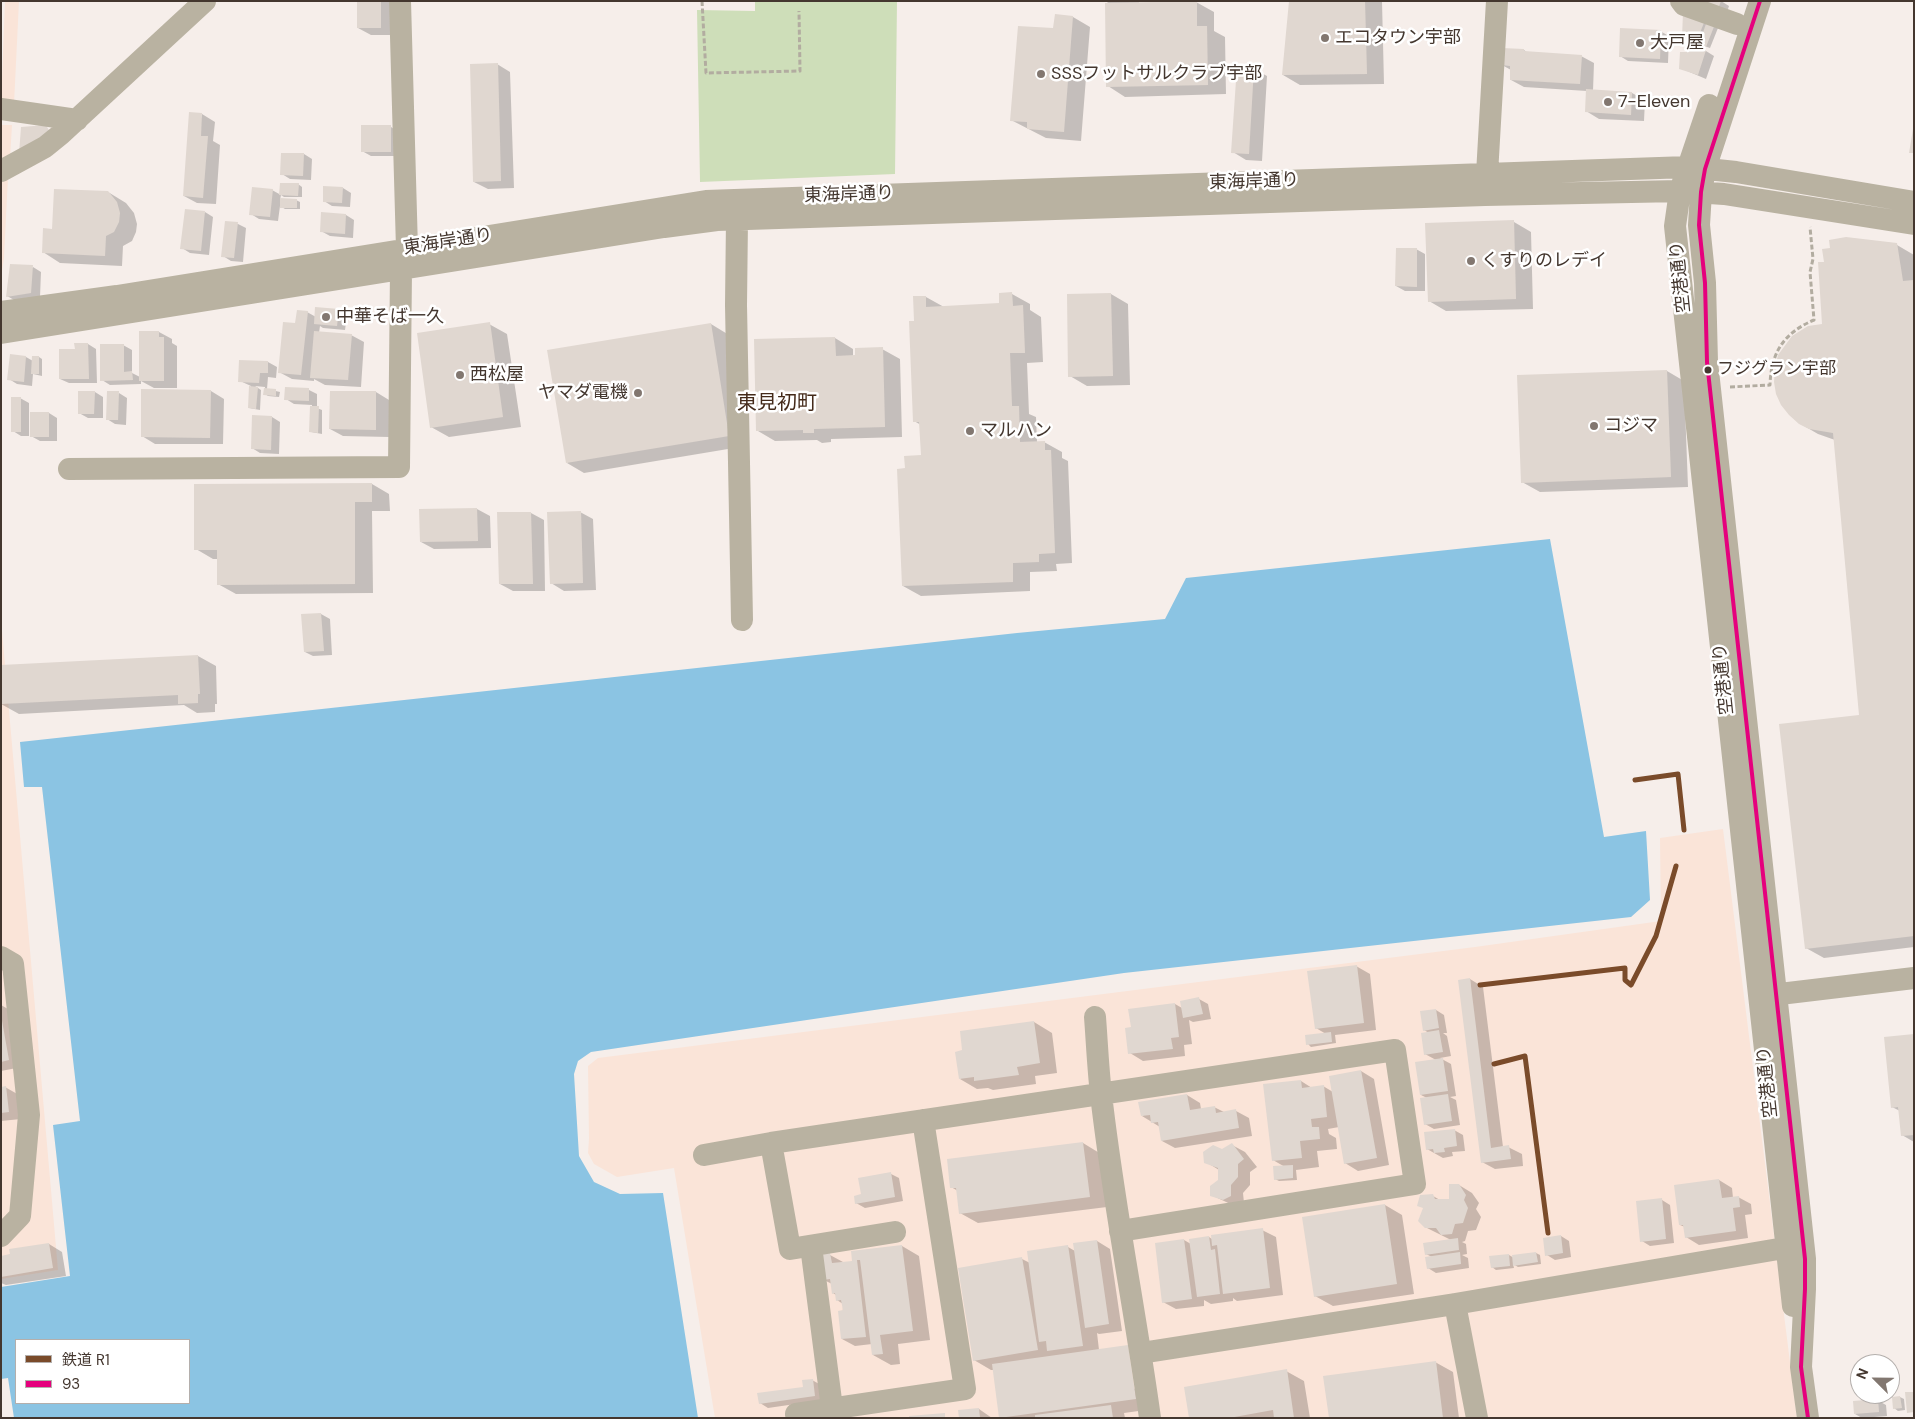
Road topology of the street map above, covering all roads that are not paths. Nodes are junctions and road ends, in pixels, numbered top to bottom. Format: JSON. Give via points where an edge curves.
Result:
{"nodes":[{"id":1,"x":205,"y":1,"type":"edge"},
{"id":2,"x":400,"y":1,"type":"edge"},
{"id":3,"x":1497,"y":1,"type":"edge"},
{"id":4,"x":1681,"y":1,"type":"edge"},
{"id":5,"x":1745,"y":1,"type":"edge"},
{"id":6,"x":1760,"y":1,"type":"edge"},
{"id":7,"x":1737,"y":24,"type":"junction"},
{"id":8,"x":1,"y":109,"type":"edge"},
{"id":9,"x":77,"y":120,"type":"junction"},
{"id":10,"x":1697,"y":168,"type":"junction"},
{"id":11,"x":1,"y":171,"type":"edge"},
{"id":12,"x":1487,"y":174,"type":"junction"},
{"id":13,"x":1690,"y":192,"type":"junction"},
{"id":14,"x":1914,"y":202,"type":"edge"},
{"id":15,"x":737,"y":219,"type":"junction"},
{"id":16,"x":1914,"y":224,"type":"edge"},
{"id":17,"x":404,"y":259,"type":"junction"},
{"id":18,"x":1,"y":312,"type":"edge"},
{"id":19,"x":1,"y":332,"type":"edge"},
{"id":20,"x":69,"y":469,"type":"dead end"},
{"id":21,"x":742,"y":620,"type":"dead end"},
{"id":22,"x":1,"y":957,"type":"edge"},
{"id":23,"x":1914,"y":978,"type":"edge"},
{"id":24,"x":1768,"y":995,"type":"junction"},
{"id":25,"x":1095,"y":1018,"type":"dead end"},
{"id":26,"x":1101,"y":1093,"type":"junction"},
{"id":27,"x":923,"y":1120,"type":"junction"},
{"id":28,"x":771,"y":1143,"type":"junction"},
{"id":29,"x":704,"y":1155,"type":"dead end"},
{"id":30,"x":1120,"y":1231,"type":"junction"},
{"id":31,"x":895,"y":1232,"type":"dead end"},
{"id":32,"x":1,"y":1236,"type":"edge"},
{"id":33,"x":810,"y":1246,"type":"junction"},
{"id":34,"x":1795,"y":1246,"type":"junction"},
{"id":35,"x":1455,"y":1304,"type":"junction"},
{"id":36,"x":1141,"y":1353,"type":"junction"},
{"id":37,"x":832,"y":1408,"type":"junction"},
{"id":38,"x":797,"y":1418,"type":"edge"},
{"id":39,"x":1150,"y":1418,"type":"edge"},
{"id":40,"x":1477,"y":1418,"type":"edge"},
{"id":41,"x":1808,"y":1418,"type":"edge"}],
"edges":[{"from":1,"to":9,"type":"street"},
{"from":2,"to":17,"type":"street"},
{"from":3,"to":12,"type":"street"},
{"from":4,"to":7,"type":"street","via":[[1684,5]]},
{"from":5,"to":7,"type":"street"},
{"from":6,"to":10,"type":"street"},
{"from":7,"to":10,"type":"street"},
{"from":8,"to":9,"type":"street"},
{"from":9,"to":11,"type":"street","via":[[45,147]]},
{"from":10,"to":12,"type":"street","name":"東海岸通り"},
{"from":10,"to":13,"type":"street"},
{"from":10,"to":14,"type":"street","name":"東海岸通り"},
{"from":12,"to":17,"type":"street","name":"東海岸通り","via":[[706,201]]},
{"from":13,"to":15,"type":"street","name":"東海岸通り","via":[[1485,194]]},
{"from":13,"to":16,"type":"street","name":"東海岸通り","via":[[1733,195]]},
{"from":13,"to":24,"type":"street","via":[[1699,225],[1705,283],[1707,362]]},
{"from":15,"to":17,"type":"street","name":"東海岸通り"},
{"from":15,"to":21,"type":"street"},
{"from":17,"to":18,"type":"street","name":"東海岸通り"},
{"from":17,"to":19,"type":"street","name":"東海岸通り"},
{"from":17,"to":20,"type":"street","via":[[399,467]]},
{"from":22,"to":32,"type":"street","via":[[13,964],[28,1115],[20,1216]]},
{"from":23,"to":24,"type":"street"},
{"from":24,"to":34,"type":"street"},
{"from":25,"to":26,"type":"street"},
{"from":26,"to":27,"type":"street"},
{"from":26,"to":30,"type":"street"},
{"from":26,"to":30,"type":"street","via":[[1395,1050],[1415,1184]]},
{"from":27,"to":28,"type":"street"},
{"from":27,"to":37,"type":"street","via":[[965,1388]]},
{"from":28,"to":29,"type":"street"},
{"from":28,"to":33,"type":"street","via":[[790,1249]]},
{"from":30,"to":36,"type":"street"},
{"from":31,"to":33,"type":"street"},
{"from":33,"to":37,"type":"street"},
{"from":34,"to":35,"type":"street"},
{"from":34,"to":41,"type":"street","via":[[1801,1367]]},
{"from":35,"to":36,"type":"street"},
{"from":35,"to":40,"type":"street"},
{"from":36,"to":39,"type":"street"},
{"from":37,"to":38,"type":"street","via":[[796,1414]]}]}
